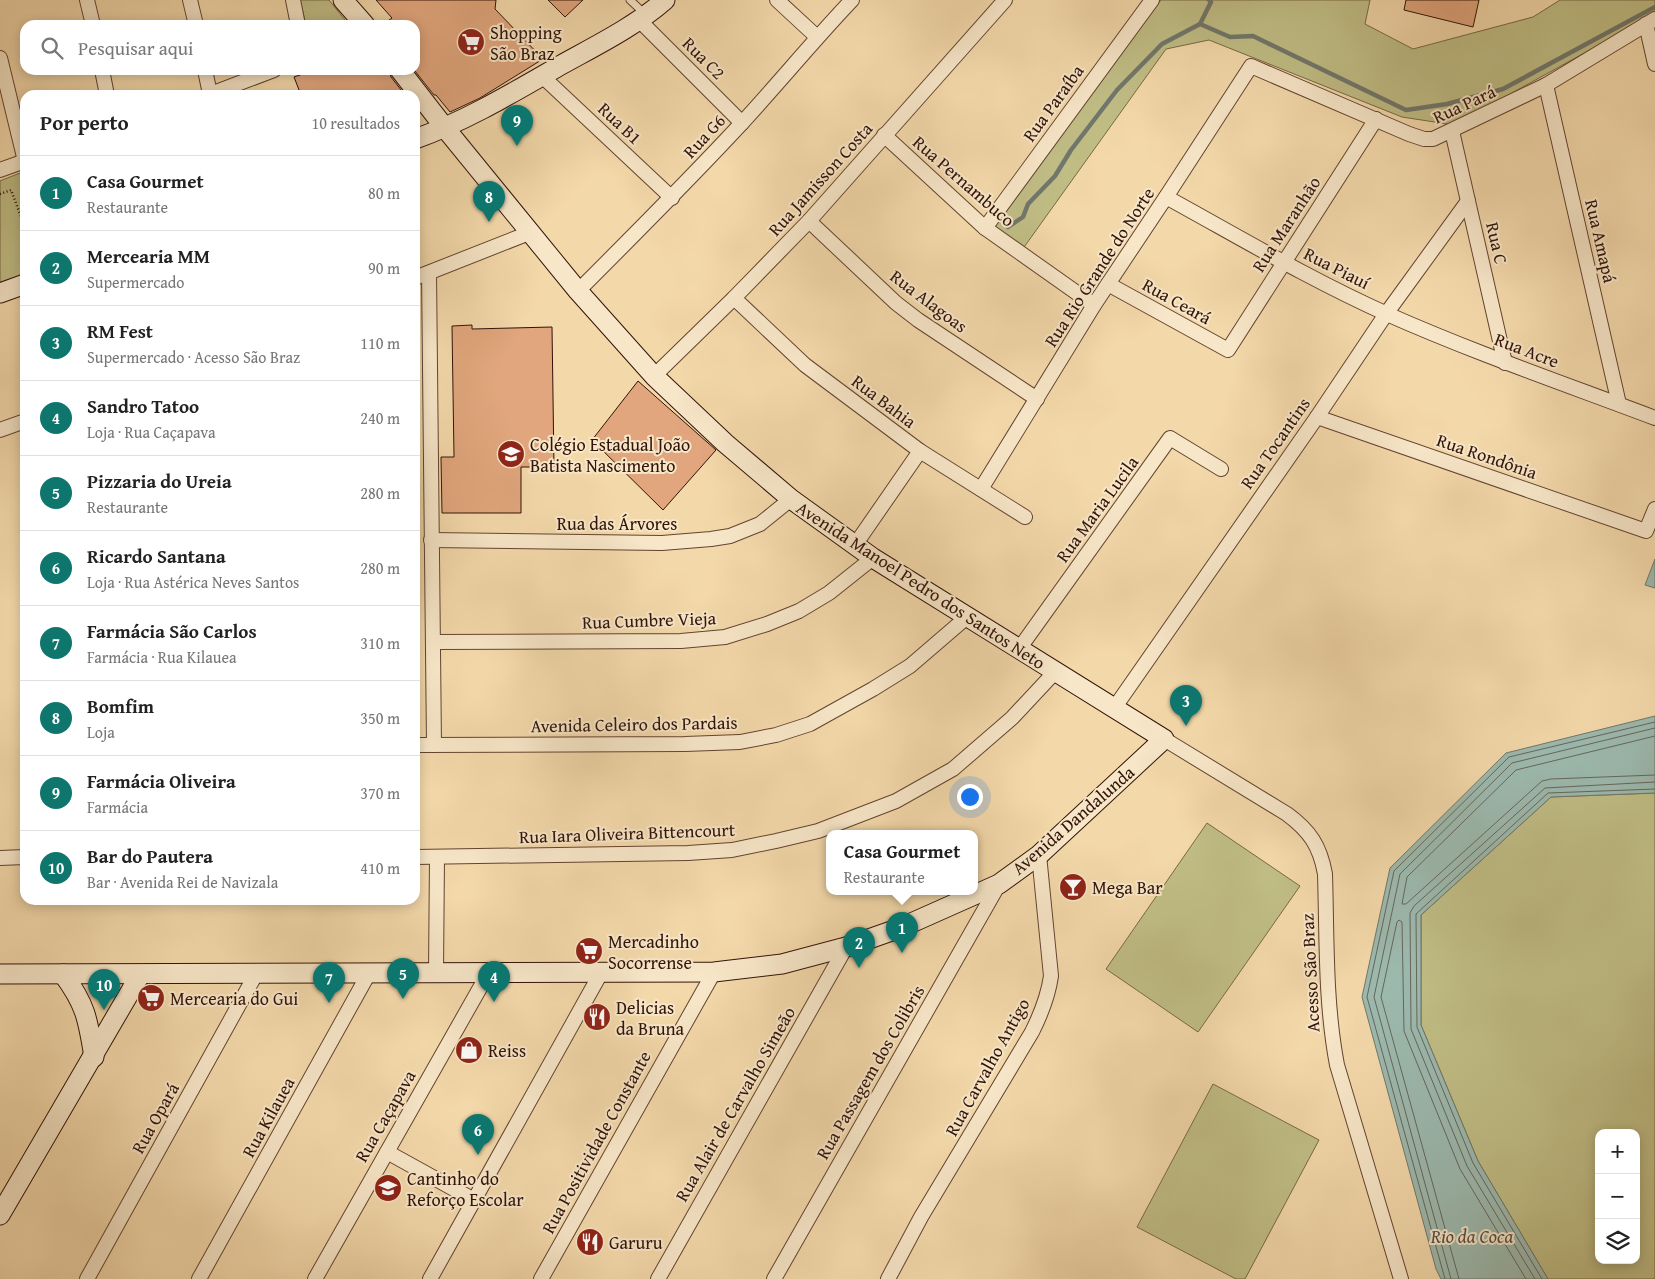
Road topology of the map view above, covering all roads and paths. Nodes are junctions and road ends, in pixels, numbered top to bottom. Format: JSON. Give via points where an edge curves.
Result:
{"nodes":[{"id":1,"x":87,"y":0,"type":"edge"},
{"id":2,"x":190,"y":0,"type":"edge"},
{"id":3,"x":293,"y":0,"type":"edge"},
{"id":4,"x":343,"y":0,"type":"edge"},
{"id":5,"x":630,"y":0,"type":"edge"},
{"id":6,"x":665,"y":0,"type":"edge"},
{"id":7,"x":777,"y":0,"type":"edge"},
{"id":8,"x":852,"y":0,"type":"edge"},
{"id":9,"x":1005,"y":0,"type":"edge"},
{"id":10,"x":1152,"y":0,"type":"edge"},
{"id":11,"x":643,"y":18,"type":"junction"},
{"id":12,"x":92,"y":20,"type":"edge"},
{"id":13,"x":195,"y":20,"type":"edge"},
{"id":14,"x":297,"y":20,"type":"edge"},
{"id":15,"x":361,"y":20,"type":"edge"},
{"id":16,"x":1650,"y":21,"type":"edge"},
{"id":17,"x":817,"y":37,"type":"junction"},
{"id":18,"x":0,"y":58,"type":"edge"},
{"id":19,"x":1655,"y":64,"type":"edge"},
{"id":20,"x":1251,"y":66,"type":"joint"},
{"id":21,"x":103,"y":75,"type":"edge"},
{"id":22,"x":206,"y":75,"type":"edge"},
{"id":23,"x":260,"y":75,"type":"edge"},
{"id":24,"x":404,"y":75,"type":"edge"},
{"id":25,"x":542,"y":76,"type":"junction"},
{"id":26,"x":1546,"y":85,"type":"junction"},
{"id":27,"x":106,"y":90,"type":"edge"},
{"id":28,"x":208,"y":90,"type":"edge"},
{"id":29,"x":220,"y":90,"type":"edge"},
{"id":30,"x":416,"y":90,"type":"edge"},
{"id":31,"x":420,"y":96,"type":"edge"},
{"id":32,"x":1376,"y":119,"type":"junction"},
{"id":33,"x":742,"y":123,"type":"junction"},
{"id":34,"x":445,"y":128,"type":"junction"},
{"id":35,"x":1452,"y":131,"type":"junction"},
{"id":36,"x":884,"y":135,"type":"junction"},
{"id":37,"x":420,"y":137,"type":"edge"},
{"id":38,"x":20,"y":140,"type":"edge"},
{"id":39,"x":20,"y":163,"type":"edge"},
{"id":40,"x":0,"y":170,"type":"edge"},
{"id":41,"x":0,"y":194,"type":"edge"},
{"id":42,"x":1166,"y":197,"type":"junction"},
{"id":43,"x":672,"y":198,"type":"junction"},
{"id":44,"x":1468,"y":201,"type":"junction"},
{"id":45,"x":20,"y":213,"type":"edge"},
{"id":46,"x":809,"y":221,"type":"junction"},
{"id":47,"x":985,"y":228,"type":"junction"},
{"id":48,"x":530,"y":233,"type":"junction"},
{"id":49,"x":1284,"y":262,"type":"junction"},
{"id":50,"x":429,"y":273,"type":"junction"},
{"id":51,"x":420,"y":276,"type":"edge"},
{"id":52,"x":1108,"y":284,"type":"junction"},
{"id":53,"x":20,"y":286,"type":"edge"},
{"id":54,"x":578,"y":291,"type":"junction"},
{"id":55,"x":0,"y":293,"type":"edge"},
{"id":56,"x":734,"y":298,"type":"junction"},
{"id":57,"x":1094,"y":304,"type":"junction"},
{"id":58,"x":1386,"y":314,"type":"junction"},
{"id":59,"x":1228,"y":350,"type":"joint"},
{"id":60,"x":1506,"y":362,"type":"junction"},
{"id":61,"x":654,"y":376,"type":"junction"},
{"id":62,"x":1036,"y":398,"type":"junction"},
{"id":63,"x":1619,"y":404,"type":"junction"},
{"id":64,"x":1317,"y":416,"type":"junction"},
{"id":65,"x":1655,"y":418,"type":"edge"},
{"id":66,"x":20,"y":423,"type":"edge"},
{"id":67,"x":0,"y":430,"type":"edge"},
{"id":68,"x":920,"y":451,"type":"junction"},
{"id":69,"x":1220,"y":469,"type":"dead end"},
{"id":70,"x":981,"y":489,"type":"junction"},
{"id":71,"x":791,"y":500,"type":"junction"},
{"id":72,"x":1655,"y":509,"type":"edge"},
{"id":73,"x":1025,"y":517,"type":"dead end"},
{"id":74,"x":431,"y":540,"type":"junction"},
{"id":75,"x":855,"y":545,"type":"junction"},
{"id":76,"x":874,"y":558,"type":"junction"},
{"id":77,"x":967,"y":617,"type":"junction"},
{"id":78,"x":433,"y":642,"type":"junction"},
{"id":79,"x":1020,"y":649,"type":"junction"},
{"id":80,"x":1055,"y":672,"type":"junction"},
{"id":81,"x":1114,"y":707,"type":"junction"},
{"id":82,"x":1164,"y":739,"type":"junction"},
{"id":83,"x":420,"y":745,"type":"edge"},
{"id":84,"x":434,"y":745,"type":"junction"},
{"id":85,"x":1039,"y":855,"type":"junction"},
{"id":86,"x":20,"y":857,"type":"edge"},
{"id":87,"x":420,"y":857,"type":"edge"},
{"id":88,"x":438,"y":857,"type":"junction"},
{"id":89,"x":0,"y":858,"type":"edge"},
{"id":90,"x":999,"y":884,"type":"junction"},
{"id":91,"x":978,"y":893,"type":"edge"},
{"id":92,"x":974,"y":895,"type":"edge"},
{"id":93,"x":846,"y":947,"type":"junction"},
{"id":94,"x":436,"y":972,"type":"junction"},
{"id":95,"x":489,"y":972,"type":"junction"},
{"id":96,"x":602,"y":972,"type":"junction"},
{"id":97,"x":714,"y":972,"type":"junction"},
{"id":98,"x":370,"y":973,"type":"junction"},
{"id":99,"x":0,"y":974,"type":"edge"},
{"id":100,"x":63,"y":974,"type":"junction"},
{"id":101,"x":256,"y":974,"type":"junction"},
{"id":102,"x":140,"y":975,"type":"junction"},
{"id":103,"x":94,"y":1057,"type":"junction"},
{"id":104,"x":386,"y":1152,"type":"junction"},
{"id":105,"x":474,"y":1200,"type":"junction"},
{"id":106,"x":0,"y":1215,"type":"edge"},
{"id":107,"x":87,"y":1279,"type":"edge"},
{"id":108,"x":198,"y":1279,"type":"edge"},
{"id":109,"x":315,"y":1279,"type":"edge"},
{"id":110,"x":430,"y":1279,"type":"edge"},
{"id":111,"x":541,"y":1279,"type":"edge"},
{"id":112,"x":658,"y":1279,"type":"edge"},
{"id":113,"x":774,"y":1279,"type":"edge"},
{"id":114,"x":888,"y":1279,"type":"edge"},
{"id":115,"x":1401,"y":1279,"type":"edge"}],
"edges":[{"from":1,"to":12,"type":"street"},
{"from":2,"to":13,"type":"street"},
{"from":3,"to":14,"type":"street"},
{"from":4,"to":15,"type":"street"},
{"from":5,"to":11,"type":"lane"},
{"from":6,"to":11,"type":"street"},
{"from":7,"to":17,"type":"street"},
{"from":8,"to":17,"type":"street","name":"Rua G6"},
{"from":9,"to":36,"type":"street","name":"Rua Jamisson Costa"},
{"from":10,"to":47,"type":"street","name":"Rua Paraíba"},
{"from":11,"to":25,"type":"street"},
{"from":11,"to":33,"type":"street","name":"Rua C2"},
{"from":16,"to":19,"type":"street"},
{"from":16,"to":26,"type":"street","name":"Rua Pará"},
{"from":17,"to":33,"type":"street","name":"Rua G6"},
{"from":18,"to":38,"type":"street"},
{"from":20,"to":32,"type":"street","name":"Rua Pará"},
{"from":20,"to":42,"type":"street","name":"Rua Rio Grande do Norte"},
{"from":21,"to":27,"type":"street"},
{"from":22,"to":28,"type":"street"},
{"from":23,"to":29,"type":"street"},
{"from":24,"to":30,"type":"street","name":"Avenida Manoel Pedro dos Santos Neto"},
{"from":25,"to":34,"type":"street"},
{"from":25,"to":43,"type":"street","name":"Rua B1"},
{"from":26,"to":35,"type":"street","name":"Rua Pará"},
{"from":26,"to":63,"type":"street","name":"Rua Amapá"},
{"from":31,"to":34,"type":"street","name":"Avenida Manoel Pedro dos Santos Neto"},
{"from":32,"to":35,"type":"street","name":"Rua Pará","via":[[1424,138],[1433,139]]},
{"from":32,"to":49,"type":"street","name":"Rua Maranhão"},
{"from":33,"to":43,"type":"street","name":"Rua G6"},
{"from":34,"to":37,"type":"street"},
{"from":34,"to":48,"type":"street","name":"Avenida Manoel Pedro dos Santos Neto"},
{"from":35,"to":44,"type":"street","name":"Rua C"},
{"from":36,"to":46,"type":"street","name":"Rua Jamisson Costa"},
{"from":36,"to":47,"type":"street","name":"Rua Pernambuco"},
{"from":39,"to":40,"type":"street"},
{"from":41,"to":45,"type":"path","via":[[12,190]]},
{"from":42,"to":49,"type":"street","name":"Rua Piauí"},
{"from":42,"to":52,"type":"street","name":"Rua Rio Grande do Norte"},
{"from":43,"to":54,"type":"street","name":"Rua G6"},
{"from":44,"to":58,"type":"street","name":"Rua Tocantins"},
{"from":44,"to":60,"type":"street","name":"Rua C"},
{"from":46,"to":56,"type":"street","name":"Rua Jamisson Costa"},
{"from":46,"to":62,"type":"street","name":"Rua Alagoas","via":[[896,303]]},
{"from":47,"to":57,"type":"street","name":"Rua Pernambuco"},
{"from":48,"to":50,"type":"street"},
{"from":48,"to":54,"type":"street","name":"Avenida Manoel Pedro dos Santos Neto"},
{"from":49,"to":58,"type":"street","name":"Rua Piauí"},
{"from":49,"to":59,"type":"street","name":"Rua Maranhão"},
{"from":50,"to":51,"type":"street"},
{"from":50,"to":74,"type":"street"},
{"from":52,"to":57,"type":"street","name":"Rua Rio Grande do Norte"},
{"from":52,"to":59,"type":"street","name":"Rua Ceará"},
{"from":53,"to":55,"type":"street"},
{"from":54,"to":61,"type":"street","name":"Avenida Manoel Pedro dos Santos Neto"},
{"from":56,"to":61,"type":"street","name":"Rua Jamisson Costa"},
{"from":56,"to":68,"type":"street","name":"Rua Bahia","via":[[805,365]]},
{"from":57,"to":62,"type":"street","name":"Rua Rio Grande do Norte"},
{"from":58,"to":60,"type":"street","name":"Rua Acre"},
{"from":58,"to":64,"type":"street","name":"Rua Tocantins"},
{"from":60,"to":63,"type":"street","name":"Rua Acre"},
{"from":61,"to":71,"type":"street","name":"Avenida Manoel Pedro dos Santos Neto"},
{"from":62,"to":70,"type":"street","name":"Rua Rio Grande do Norte"},
{"from":63,"to":65,"type":"street","name":"Rua Acre"},
{"from":64,"to":72,"type":"street","name":"Rua Rondônia","via":[[1646,531]]},
{"from":64,"to":81,"type":"street","name":"Rua Tocantins"},
{"from":66,"to":67,"type":"street"},
{"from":68,"to":70,"type":"street","name":"Rua Bahia"},
{"from":68,"to":75,"type":"street"},
{"from":69,"to":79,"type":"street","name":"Rua Maria Lucila","via":[[1170,438]]},
{"from":70,"to":73,"type":"street","name":"Rua Bahia"},
{"from":71,"to":74,"type":"street","name":"Rua das Árvores","via":[[760,524],[730,536],[711,539],[662,543]]},
{"from":71,"to":75,"type":"street","name":"Avenida Manoel Pedro dos Santos Neto"},
{"from":74,"to":78,"type":"street"},
{"from":75,"to":76,"type":"street","name":"Avenida Manoel Pedro dos Santos Neto"},
{"from":76,"to":77,"type":"street","name":"Avenida Manoel Pedro dos Santos Neto"},
{"from":76,"to":78,"type":"street","name":"Rua Cumbre Vieja","via":[[798,612],[725,637],[681,641]]},
{"from":77,"to":79,"type":"street","name":"Avenida Manoel Pedro dos Santos Neto"},
{"from":77,"to":84,"type":"street","name":"Avenida Celeiro dos Pardais","via":[[910,666],[874,690],[810,724],[776,735],[740,742],[686,744]]},
{"from":78,"to":84,"type":"street"},
{"from":79,"to":80,"type":"street","name":"Avenida Manoel Pedro dos Santos Neto"},
{"from":80,"to":81,"type":"street","name":"Avenida Manoel Pedro dos Santos Neto"},
{"from":80,"to":88,"type":"street","name":"Rua Iara Oliveira Bittencourt","via":[[1012,718],[953,769],[896,802],[818,831],[732,850]]},
{"from":81,"to":82,"type":"street","name":"Avenida Manoel Pedro dos Santos Neto"},
{"from":82,"to":85,"type":"street","name":"Avenida Dandalunda"},
{"from":82,"to":115,"type":"street","name":"Acesso São Braz","via":[[1287,814],[1315,840],[1325,874],[1332,1039]]},
{"from":83,"to":84,"type":"street","name":"Avenida Celeiro dos Pardais"},
{"from":85,"to":90,"type":"street","name":"Avenida Dandalunda"},
{"from":85,"to":114,"type":"street","name":"Rua Carvalho Antigo","via":[[1051,976],[1043,1011]]},
{"from":86,"to":89,"type":"street"},
{"from":87,"to":88,"type":"street","name":"Rua Iara Oliveira Bittencourt"},
{"from":88,"to":94,"type":"street"},
{"from":90,"to":91,"type":"street","name":"Avenida Dandalunda"},
{"from":90,"to":113,"type":"street","name":"Rua Passagem dos Colibris"},
{"from":92,"to":93,"type":"street","name":"Avenida Dandalunda","via":[[900,928]]},
{"from":93,"to":97,"type":"street","name":"Avenida Dandalunda","via":[[782,964]]},
{"from":93,"to":112,"type":"street","name":"Rua Alair de Carvalho Simeão"},
{"from":94,"to":95,"type":"street","name":"Avenida Dandalunda"},
{"from":94,"to":98,"type":"street","name":"Avenida Dandalunda"},
{"from":95,"to":96,"type":"street","name":"Avenida Dandalunda"},
{"from":95,"to":104,"type":"street","name":"Rua Caçapava"},
{"from":96,"to":97,"type":"street","name":"Avenida Dandalunda"},
{"from":96,"to":105,"type":"street"},
{"from":97,"to":111,"type":"street","name":"Rua Positividade Constante"},
{"from":98,"to":101,"type":"street","name":"Avenida Dandalunda"},
{"from":98,"to":108,"type":"street","name":"Rua Kilauea"},
{"from":99,"to":100,"type":"street","name":"Avenida Dandalunda"},
{"from":100,"to":102,"type":"street","name":"Avenida Dandalunda"},
{"from":100,"to":103,"type":"street","via":[[84,1008]]},
{"from":101,"to":102,"type":"street","name":"Avenida Dandalunda"},
{"from":101,"to":107,"type":"street","name":"Rua Opará"},
{"from":102,"to":103,"type":"street"},
{"from":103,"to":106,"type":"street"},
{"from":104,"to":105,"type":"street"},
{"from":104,"to":109,"type":"street","name":"Rua Caçapava"},
{"from":105,"to":110,"type":"street"}]}
